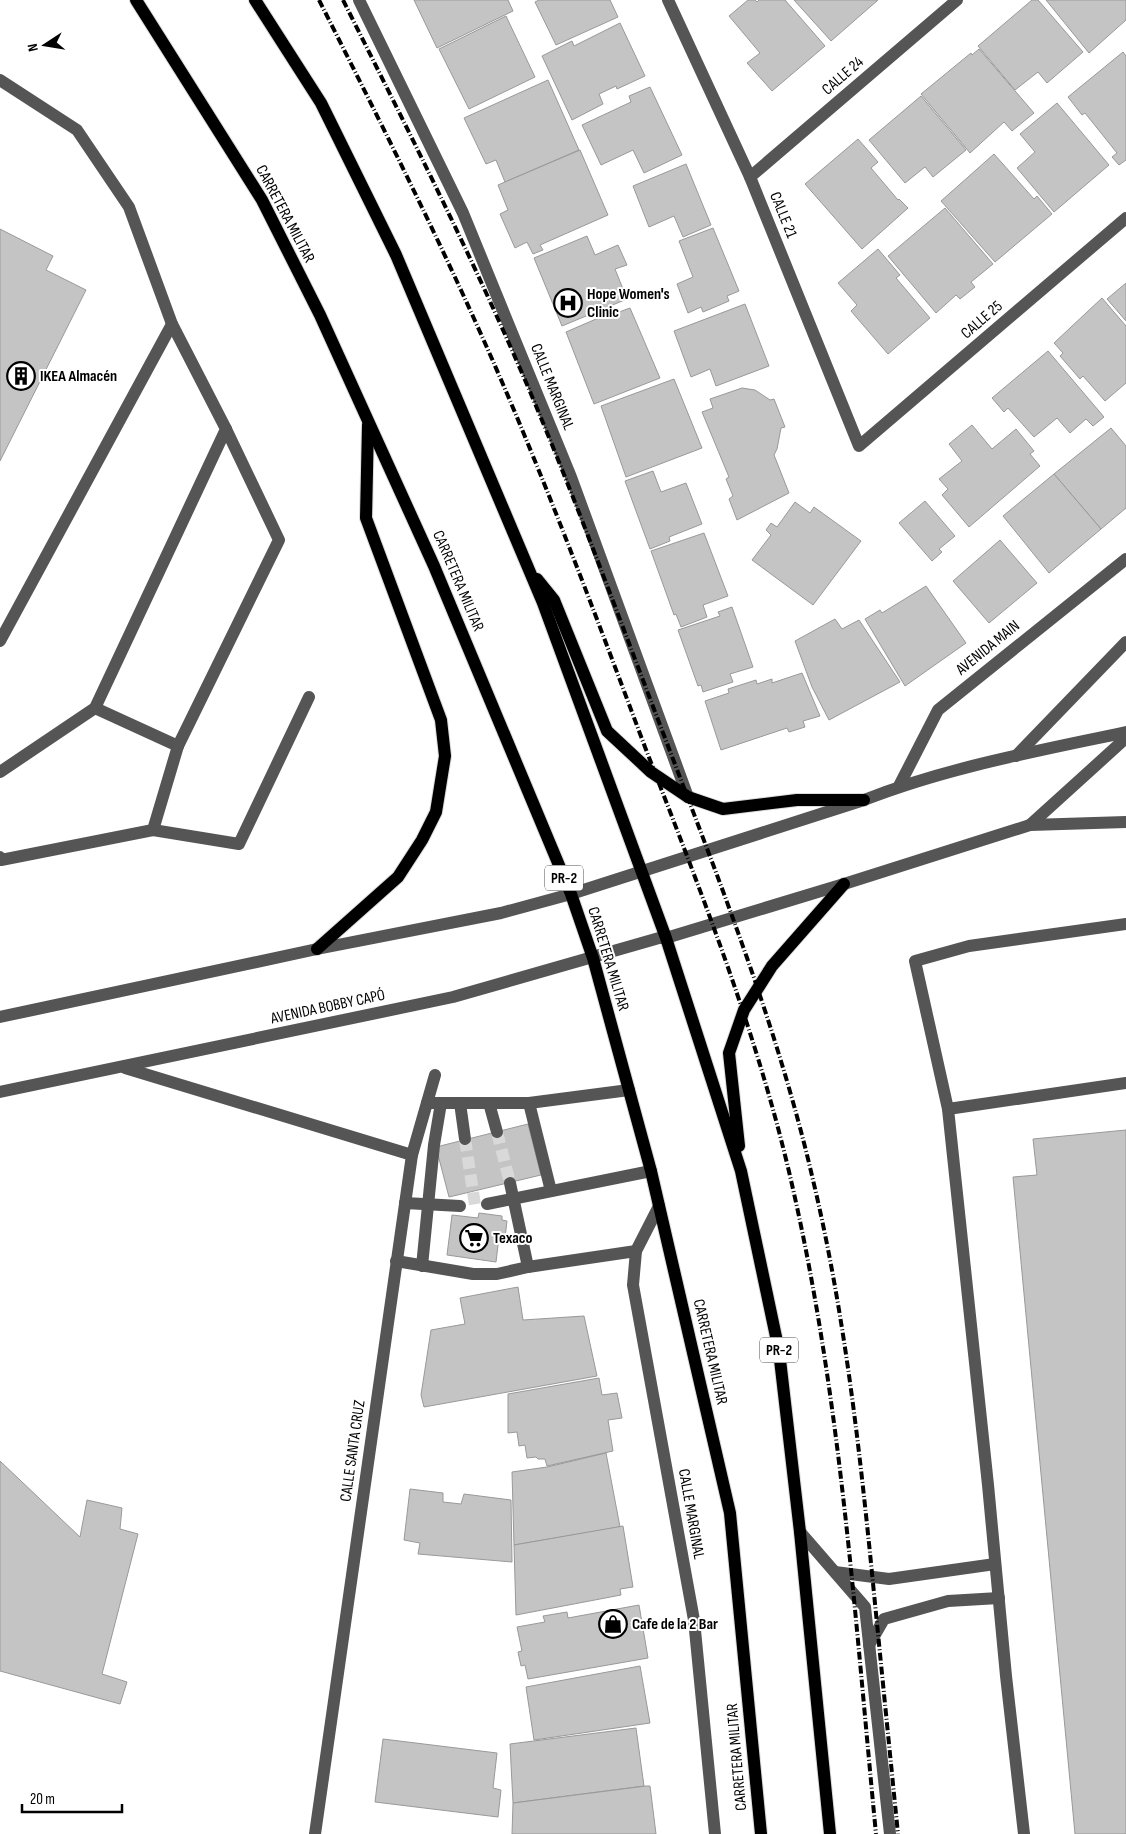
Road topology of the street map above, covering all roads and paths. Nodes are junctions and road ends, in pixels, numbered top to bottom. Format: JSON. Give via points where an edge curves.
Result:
{"nodes":[{"id":1,"x":136,"y":0,"type":"edge"},
{"id":2,"x":255,"y":0,"type":"edge"},
{"id":3,"x":359,"y":0,"type":"edge"},
{"id":4,"x":668,"y":0,"type":"edge"},
{"id":5,"x":957,"y":0,"type":"edge"},
{"id":6,"x":0,"y":80,"type":"edge"},
{"id":7,"x":750,"y":177,"type":"junction"},
{"id":8,"x":1126,"y":218,"type":"edge"},
{"id":9,"x":172,"y":324,"type":"junction"},
{"id":10,"x":368,"y":420,"type":"junction"},
{"id":11,"x":226,"y":429,"type":"junction"},
{"id":12,"x":859,"y":446,"type":"joint"},
{"id":13,"x":1126,"y":559,"type":"edge"},
{"id":14,"x":528,"y":569,"type":"junction"},
{"id":15,"x":0,"y":641,"type":"edge"},
{"id":16,"x":1126,"y":642,"type":"edge"},
{"id":17,"x":309,"y":697,"type":"dead end"},
{"id":18,"x":95,"y":708,"type":"junction"},
{"id":19,"x":1126,"y":732,"type":"edge"},
{"id":20,"x":1126,"y":738,"type":"edge"},
{"id":21,"x":178,"y":746,"type":"junction"},
{"id":22,"x":1016,"y":756,"type":"junction"},
{"id":23,"x":0,"y":772,"type":"edge"},
{"id":24,"x":900,"y":786,"type":"junction"},
{"id":25,"x":688,"y":797,"type":"junction"},
{"id":26,"x":864,"y":800,"type":"junction"},
{"id":27,"x":1126,"y":822,"type":"edge"},
{"id":28,"x":1030,"y":825,"type":"junction"},
{"id":29,"x":153,"y":830,"type":"junction"},
{"id":30,"x":0,"y":857,"type":"edge"},
{"id":31,"x":641,"y":870,"type":"junction"},
{"id":32,"x":844,"y":884,"type":"junction"},
{"id":33,"x":571,"y":894,"type":"junction"},
{"id":34,"x":1126,"y":924,"type":"edge"},
{"id":35,"x":663,"y":938,"type":"junction"},
{"id":36,"x":317,"y":949,"type":"junction"},
{"id":37,"x":593,"y":958,"type":"junction"},
{"id":38,"x":0,"y":1017,"type":"edge"},
{"id":39,"x":122,"y":1068,"type":"junction"},
{"id":40,"x":435,"y":1075,"type":"dead end"},
{"id":41,"x":1126,"y":1083,"type":"edge"},
{"id":42,"x":629,"y":1090,"type":"junction"},
{"id":43,"x":0,"y":1092,"type":"edge"},
{"id":44,"x":427,"y":1103,"type":"junction"},
{"id":45,"x":440,"y":1103,"type":"junction"},
{"id":46,"x":460,"y":1103,"type":"junction"},
{"id":47,"x":489,"y":1103,"type":"junction"},
{"id":48,"x":529,"y":1103,"type":"junction"},
{"id":49,"x":948,"y":1109,"type":"junction"},
{"id":50,"x":497,"y":1132,"type":"tunnel mouth"},
{"id":51,"x":465,"y":1139,"type":"tunnel mouth"},
{"id":52,"x":412,"y":1155,"type":"junction"},
{"id":53,"x":741,"y":1171,"type":"junction"},
{"id":54,"x":651,"y":1172,"type":"junction"},
{"id":55,"x":510,"y":1182,"type":"tunnel mouth"},
{"id":56,"x":551,"y":1191,"type":"junction"},
{"id":57,"x":514,"y":1198,"type":"junction"},
{"id":58,"x":405,"y":1203,"type":"junction"},
{"id":59,"x":430,"y":1203,"type":"junction"},
{"id":60,"x":488,"y":1204,"type":"dead end"},
{"id":61,"x":460,"y":1206,"type":"dead end"},
{"id":62,"x":659,"y":1206,"type":"junction"},
{"id":63,"x":636,"y":1251,"type":"junction"},
{"id":64,"x":396,"y":1261,"type":"junction"},
{"id":65,"x":422,"y":1266,"type":"junction"},
{"id":66,"x":528,"y":1267,"type":"junction"},
{"id":67,"x":800,"y":1532,"type":"junction"},
{"id":68,"x":995,"y":1564,"type":"junction"},
{"id":69,"x":835,"y":1572,"type":"junction"},
{"id":70,"x":999,"y":1598,"type":"junction"},
{"id":71,"x":869,"y":1645,"type":"junction"},
{"id":72,"x":315,"y":1834,"type":"edge"},
{"id":73,"x":715,"y":1834,"type":"edge"},
{"id":74,"x":761,"y":1834,"type":"edge"},
{"id":75,"x":830,"y":1834,"type":"edge"},
{"id":76,"x":890,"y":1834,"type":"edge"},
{"id":77,"x":1024,"y":1834,"type":"edge"}],
"edges":[{"from":1,"to":10,"type":"main road","name":"CARRETERA MILITAR","number":"PR-2","via":[[262,200]]},
{"from":2,"to":14,"type":"main road","number":"PR-2","via":[[321,102],[396,255]]},
{"from":3,"to":25,"type":"street","name":"CALLE MARGINAL","via":[[466,222],[571,477]]},
{"from":4,"to":7,"type":"street","name":"CALLE 21"},
{"from":5,"to":7,"type":"street","name":"CALLE 24"},
{"from":6,"to":9,"type":"street","via":[[77,130],[129,207]]},
{"from":7,"to":12,"type":"street","name":"CALLE 21"},
{"from":8,"to":12,"type":"street","name":"CALLE 25"},
{"from":9,"to":11,"type":"street"},
{"from":9,"to":15,"type":"street"},
{"from":10,"to":33,"type":"main road","name":"CARRETERA MILITAR","number":"PR-2","via":[[434,566]]},
{"from":10,"to":36,"type":"main road","via":[[366,518],[441,720],[445,756],[436,812],[398,877]]},
{"from":11,"to":18,"type":"street"},
{"from":11,"to":21,"type":"street","via":[[280,540]]},
{"from":13,"to":24,"type":"street","name":"AVENIDA MAIN","via":[[938,710]]},
{"from":14,"to":25,"type":"main road","via":[[554,600],[607,731],[651,772]]},
{"from":14,"to":31,"type":"main road","number":"PR-2"},
{"from":16,"to":22,"type":"street"},
{"from":17,"to":29,"type":"street","via":[[239,844]]},
{"from":18,"to":21,"type":"street"},
{"from":18,"to":23,"type":"street"},
{"from":19,"to":22,"type":"street"},
{"from":20,"to":28,"type":"street"},
{"from":21,"to":29,"type":"street"},
{"from":22,"to":24,"type":"street"},
{"from":24,"to":26,"type":"street"},
{"from":25,"to":26,"type":"main road","via":[[723,809],[797,800]]},
{"from":26,"to":31,"type":"street"},
{"from":27,"to":28,"type":"street"},
{"from":28,"to":32,"type":"street","name":"AVENIDA BOBBY CAPÓ"},
{"from":29,"to":30,"type":"street","via":[[1,860]]},
{"from":31,"to":33,"type":"street"},
{"from":31,"to":35,"type":"main road","number":"PR-2"},
{"from":32,"to":35,"type":"street","name":"AVENIDA BOBBY CAPÓ"},
{"from":32,"to":53,"type":"main road","via":[[772,966],[744,1010],[729,1053]]},
{"from":33,"to":36,"type":"street","via":[[501,914]]},
{"from":33,"to":37,"type":"main road","name":"CARRETERA MILITAR","number":"PR-2"},
{"from":34,"to":49,"type":"street","via":[[969,946],[915,961]]},
{"from":35,"to":37,"type":"street","name":"AVENIDA BOBBY CAPÓ"},
{"from":35,"to":53,"type":"main road","number":"PR-2"},
{"from":36,"to":38,"type":"street"},
{"from":37,"to":39,"type":"street","name":"AVENIDA BOBBY CAPÓ","via":[[453,997]]},
{"from":37,"to":42,"type":"main road","name":"CARRETERA MILITAR","number":"PR-2"},
{"from":39,"to":43,"type":"street","name":"AVENIDA BOBBY CAPÓ"},
{"from":39,"to":52,"type":"street"},
{"from":40,"to":44,"type":"street","name":"CALLE SANTA CRUZ"},
{"from":41,"to":49,"type":"street"},
{"from":42,"to":48,"type":"street"},
{"from":42,"to":54,"type":"main road","name":"CARRETERA MILITAR","number":"PR-2"},
{"from":44,"to":45,"type":"street"},
{"from":44,"to":52,"type":"street","name":"CALLE SANTA CRUZ"},
{"from":45,"to":46,"type":"street"},
{"from":45,"to":59,"type":"street"},
{"from":46,"to":47,"type":"street"},
{"from":46,"to":51,"type":"street"},
{"from":47,"to":48,"type":"street"},
{"from":47,"to":50,"type":"street"},
{"from":48,"to":56,"type":"street"},
{"from":49,"to":68,"type":"street"},
{"from":52,"to":58,"type":"street","name":"CALLE SANTA CRUZ"},
{"from":53,"to":67,"type":"main road","number":"PR-2","via":[[779,1351]]},
{"from":54,"to":56,"type":"street"},
{"from":54,"to":62,"type":"main road","name":"CARRETERA MILITAR","number":"PR-2"},
{"from":55,"to":57,"type":"street"},
{"from":56,"to":57,"type":"street"},
{"from":57,"to":60,"type":"street"},
{"from":57,"to":66,"type":"street"},
{"from":58,"to":59,"type":"street"},
{"from":58,"to":64,"type":"street","name":"CALLE SANTA CRUZ"},
{"from":59,"to":61,"type":"street"},
{"from":59,"to":65,"type":"street"},
{"from":62,"to":63,"type":"street","name":"CALLE MARGINAL"},
{"from":62,"to":74,"type":"main road","name":"CARRETERA MILITAR","number":"PR-2","via":[[730,1513]]},
{"from":63,"to":66,"type":"street"},
{"from":63,"to":73,"type":"street","name":"CALLE MARGINAL","via":[[633,1285],[694,1620]]},
{"from":64,"to":65,"type":"street"},
{"from":64,"to":72,"type":"street","name":"CALLE SANTA CRUZ"},
{"from":65,"to":66,"type":"street","via":[[473,1274],[497,1274]]},
{"from":67,"to":69,"type":"street"},
{"from":67,"to":75,"type":"main road","number":"PR-2"},
{"from":68,"to":69,"type":"street","via":[[888,1579]]},
{"from":68,"to":70,"type":"street"},
{"from":69,"to":71,"type":"street","via":[[865,1607]]},
{"from":70,"to":71,"type":"street","via":[[948,1602],[884,1619]]},
{"from":70,"to":77,"type":"street"},
{"from":71,"to":76,"type":"street"}]}
